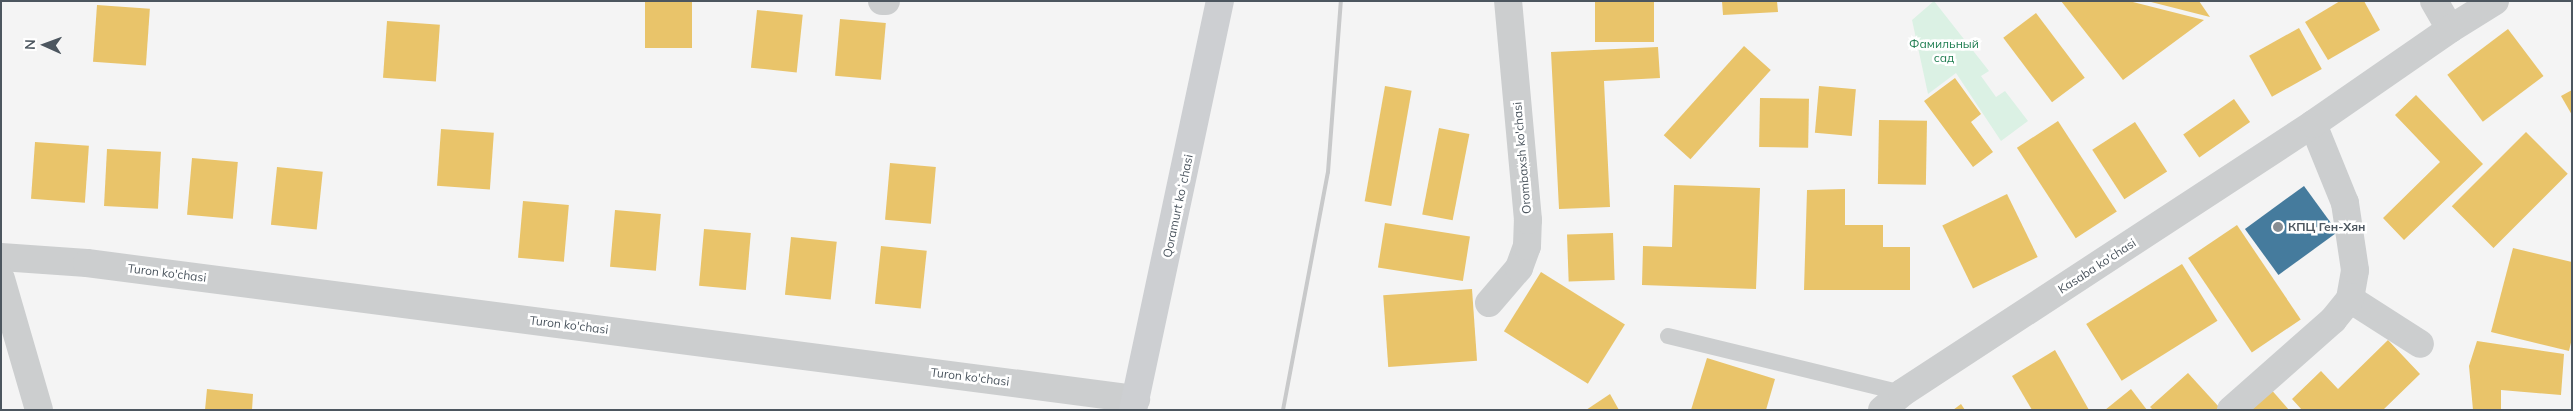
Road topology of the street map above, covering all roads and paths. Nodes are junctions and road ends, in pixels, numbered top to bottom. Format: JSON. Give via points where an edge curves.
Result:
{"nodes":[{"id":1,"x":882,"y":1,"type":"edge"},
{"id":2,"x":886,"y":1,"type":"edge"},
{"id":3,"x":1220,"y":1,"type":"edge"},
{"id":4,"x":1234,"y":1,"type":"edge"},
{"id":5,"x":1508,"y":1,"type":"edge"},
{"id":6,"x":2434,"y":1,"type":"edge"},
{"id":7,"x":2495,"y":1,"type":"edge"},
{"id":8,"x":2450,"y":29,"type":"junction"},
{"id":9,"x":2314,"y":124,"type":"junction"},
{"id":10,"x":1,"y":257,"type":"edge"},
{"id":11,"x":1,"y":279,"type":"edge"},
{"id":12,"x":2350,"y":299,"type":"junction"},
{"id":13,"x":1489,"y":303,"type":"dead end"},
{"id":14,"x":1668,"y":336,"type":"dead end"},
{"id":15,"x":2420,"y":344,"type":"dead end"},
{"id":16,"x":1892,"y":401,"type":"edge"},
{"id":17,"x":1140,"y":406,"type":"edge"},
{"id":18,"x":39,"y":410,"type":"edge"},
{"id":19,"x":2231,"y":410,"type":"edge"}],
"edges":[{"from":1,"to":2,"type":"street"},
{"from":3,"to":17,"type":"main road","name":"Qoramurt koʻchasi"},
{"from":4,"to":17,"type":"main road","name":"Qoramurt koʻchasi","via":[[1188,233]]},
{"from":5,"to":13,"type":"street","name":"Orombaxsh ko'chasi","via":[[1528,220],[1527,246],[1519,268]]},
{"from":6,"to":8,"type":"street"},
{"from":7,"to":8,"type":"street","name":"Kasaba ko'chasi"},
{"from":8,"to":9,"type":"street","name":"Kasaba ko'chasi"},
{"from":9,"to":12,"type":"street","via":[[2345,203],[2355,270]]},
{"from":9,"to":16,"type":"street","name":"Kasaba ko'chasi"},
{"from":10,"to":17,"type":"street","name":"Turon ko'chasi","via":[[87,263]]},
{"from":11,"to":18,"type":"street"},
{"from":12,"to":15,"type":"street"},
{"from":12,"to":19,"type":"street","via":[[2333,320]]},
{"from":14,"to":16,"type":"lane"}]}
